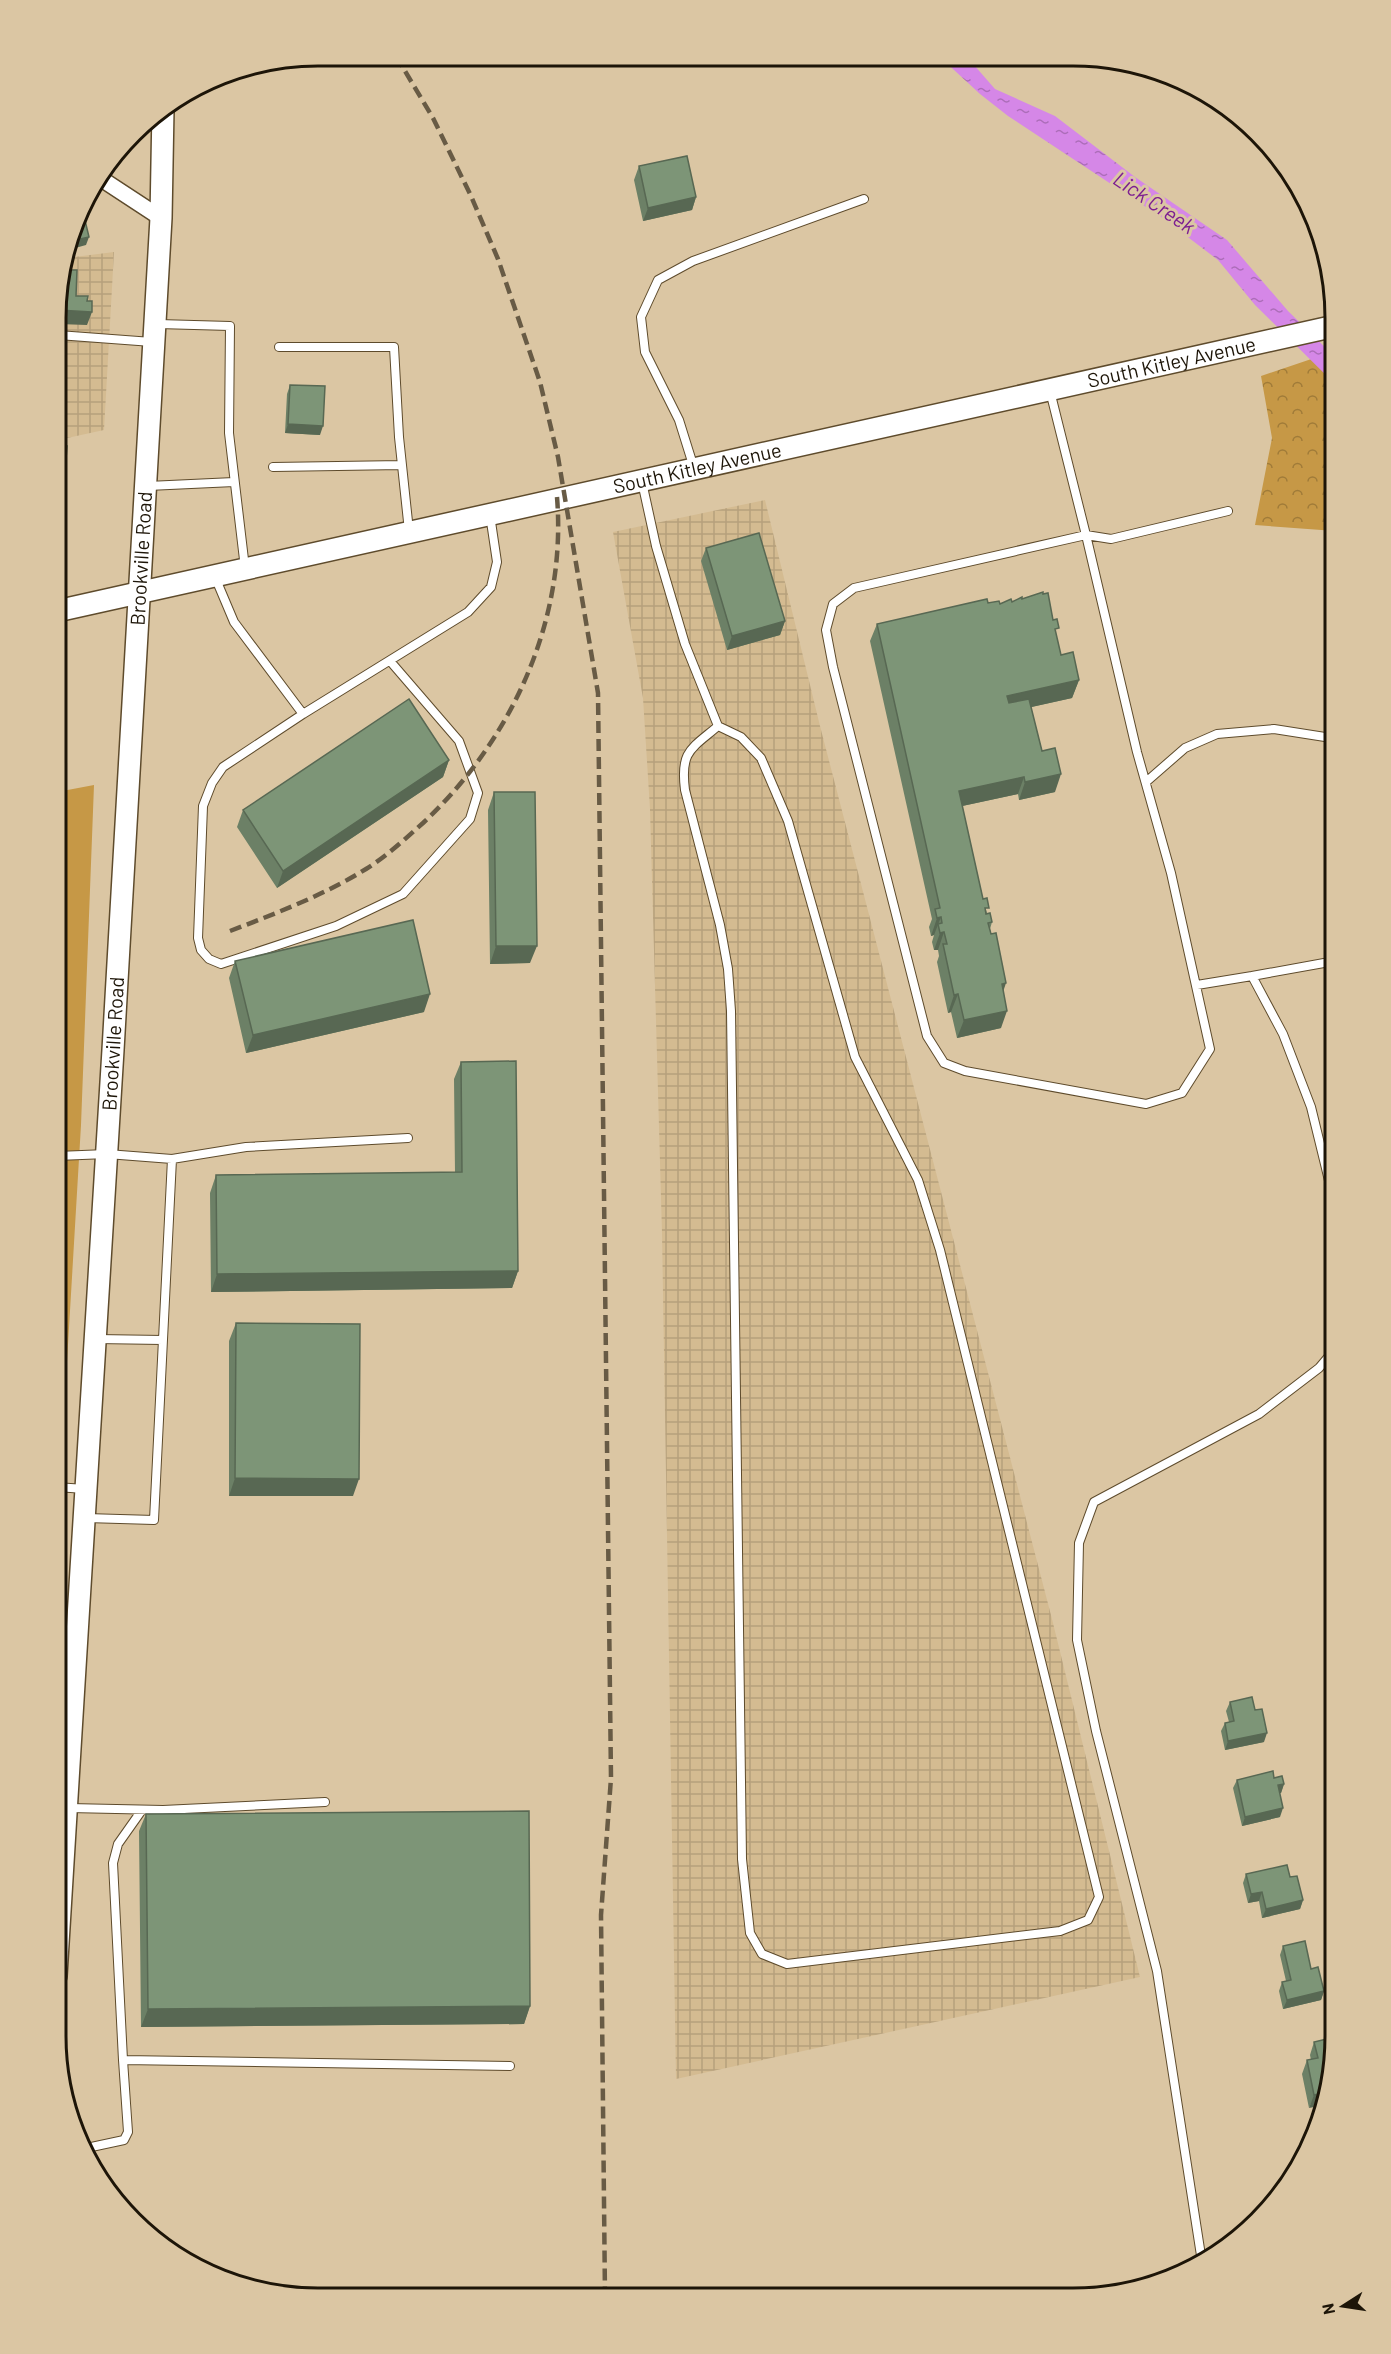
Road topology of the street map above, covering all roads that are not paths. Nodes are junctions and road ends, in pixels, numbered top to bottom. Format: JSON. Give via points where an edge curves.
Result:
{"nodes":[{"id":1,"x":163,"y":120,"type":"edge"},
{"id":2,"x":106,"y":182,"type":"edge"},
{"id":3,"x":864,"y":199,"type":"dead end"},
{"id":4,"x":161,"y":218,"type":"junction"},
{"id":5,"x":1325,"y":328,"type":"edge"},
{"id":6,"x":153,"y":333,"type":"junction"},
{"id":7,"x":66,"y":335,"type":"edge"},
{"id":8,"x":279,"y":347,"type":"dead end"},
{"id":9,"x":1050,"y":390,"type":"junction"},
{"id":10,"x":402,"y":465,"type":"junction"},
{"id":11,"x":273,"y":467,"type":"dead end"},
{"id":12,"x":694,"y":469,"type":"junction"},
{"id":13,"x":642,"y":481,"type":"junction"},
{"id":14,"x":234,"y":482,"type":"junction"},
{"id":15,"x":144,"y":487,"type":"junction"},
{"id":16,"x":1228,"y":511,"type":"dead end"},
{"id":17,"x":490,"y":515,"type":"junction"},
{"id":18,"x":409,"y":532,"type":"junction"},
{"id":19,"x":1086,"y":535,"type":"junction"},
{"id":20,"x":245,"y":569,"type":"junction"},
{"id":21,"x":214,"y":576,"type":"junction"},
{"id":22,"x":138,"y":593,"type":"junction"},
{"id":23,"x":66,"y":609,"type":"edge"},
{"id":24,"x":390,"y":661,"type":"junction"},
{"id":25,"x":303,"y":714,"type":"junction"},
{"id":26,"x":718,"y":726,"type":"junction"},
{"id":27,"x":1325,"y":737,"type":"edge"},
{"id":28,"x":1146,"y":782,"type":"junction"},
{"id":29,"x":1325,"y":963,"type":"edge"},
{"id":30,"x":1252,"y":976,"type":"junction"},
{"id":31,"x":1197,"y":985,"type":"junction"},
{"id":32,"x":408,"y":1138,"type":"dead end"},
{"id":33,"x":106,"y":1154,"type":"junction"},
{"id":34,"x":66,"y":1156,"type":"edge"},
{"id":35,"x":172,"y":1159,"type":"junction"},
{"id":36,"x":1325,"y":1164,"type":"edge"},
{"id":37,"x":95,"y":1339,"type":"junction"},
{"id":38,"x":163,"y":1340,"type":"junction"},
{"id":39,"x":1325,"y":1361,"type":"edge"},
{"id":40,"x":66,"y":1488,"type":"edge"},
{"id":41,"x":86,"y":1489,"type":"junction"},
{"id":42,"x":84,"y":1518,"type":"junction"},
{"id":43,"x":66,"y":1712,"type":"edge"},
{"id":44,"x":66,"y":1765,"type":"edge"},
{"id":45,"x":325,"y":1802,"type":"dead end"},
{"id":46,"x":66,"y":1808,"type":"joint"},
{"id":47,"x":142,"y":1810,"type":"junction"},
{"id":48,"x":123,"y":2060,"type":"junction"},
{"id":49,"x":510,"y":2066,"type":"dead end"},
{"id":50,"x":92,"y":2147,"type":"edge"},
{"id":51,"x":1201,"y":2253,"type":"edge"}],
"edges":[{"from":1,"to":4,"type":"main road","name":"Brookville Road"},
{"from":2,"to":4,"type":"street"},
{"from":3,"to":12,"type":"lane","via":[[693,261],[658,280],[641,317],[645,352],[680,420]]},
{"from":4,"to":6,"type":"main road","name":"Brookville Road"},
{"from":5,"to":9,"type":"main road","name":"South Kitley Avenue"},
{"from":6,"to":7,"type":"lane"},
{"from":6,"to":14,"type":"lane","via":[[230,326],[229,433]]},
{"from":6,"to":15,"type":"main road","name":"Brookville Road"},
{"from":8,"to":10,"type":"lane","via":[[394,347]]},
{"from":9,"to":12,"type":"main road","name":"South Kitley Avenue"},
{"from":9,"to":19,"type":"lane"},
{"from":10,"to":11,"type":"lane"},
{"from":10,"to":18,"type":"lane"},
{"from":12,"to":13,"type":"main road","name":"South Kitley Avenue"},
{"from":13,"to":17,"type":"main road","name":"South Kitley Avenue"},
{"from":13,"to":26,"type":"lane","via":[[656,546],[685,644]]},
{"from":14,"to":15,"type":"lane"},
{"from":14,"to":20,"type":"lane"},
{"from":15,"to":22,"type":"main road","name":"Brookville Road"},
{"from":16,"to":19,"type":"lane","via":[[1111,539]]},
{"from":17,"to":18,"type":"main road","name":"South Kitley Avenue"},
{"from":17,"to":24,"type":"lane","via":[[497,562],[491,586],[468,612]]},
{"from":18,"to":20,"type":"main road","name":"South Kitley Avenue"},
{"from":19,"to":28,"type":"lane"},
{"from":19,"to":31,"type":"lane","via":[[854,588],[833,604],[826,630],[832,667],[927,1036],[944,1063],[964,1071],[1146,1104],[1182,1093],[1209,1049]]},
{"from":20,"to":21,"type":"main road","name":"South Kitley Avenue"},
{"from":21,"to":22,"type":"main road","name":"South Kitley Avenue"},
{"from":21,"to":25,"type":"lane","via":[[234,622]]},
{"from":22,"to":23,"type":"main road","name":"South Kitley Avenue"},
{"from":22,"to":33,"type":"main road","name":"Brookville Road"},
{"from":24,"to":25,"type":"lane"},
{"from":24,"to":25,"type":"lane","via":[[459,741],[478,793],[470,819],[403,894],[336,926],[221,964],[201,950],[198,938],[203,806],[223,767]]},
{"from":26,"to":26,"type":"lane","via":[[741,736],[761,758],[788,821],[855,1057],[918,1180],[940,1250],[1099,1897],[1088,1920],[1060,1931],[787,1964],[762,1954],[750,1933],[742,1858],[731,1011],[720,925],[682,771],[687,752]]},
{"from":27,"to":28,"type":"lane","via":[[1274,729],[1217,734],[1185,748]]},
{"from":28,"to":31,"type":"lane","via":[[1172,873]]},
{"from":29,"to":30,"type":"lane"},
{"from":30,"to":31,"type":"lane"},
{"from":30,"to":36,"type":"lane","via":[[1282,1034],[1311,1107]]},
{"from":32,"to":35,"type":"lane","via":[[246,1147]]},
{"from":33,"to":34,"type":"lane"},
{"from":33,"to":35,"type":"lane"},
{"from":33,"to":37,"type":"main road","name":"Brookville Road"},
{"from":35,"to":38,"type":"lane"},
{"from":37,"to":38,"type":"lane"},
{"from":37,"to":41,"type":"main road","name":"Brookville Road"},
{"from":38,"to":42,"type":"lane","via":[[154,1520]]},
{"from":39,"to":51,"type":"lane","via":[[1259,1414],[1094,1502],[1079,1543],[1077,1640],[1157,1971]]},
{"from":40,"to":41,"type":"lane"},
{"from":41,"to":42,"type":"main road","name":"Brookville Road"},
{"from":42,"to":43,"type":"main road","name":"Brookville Road"},
{"from":44,"to":46,"type":"main road","name":"Brookville Road"},
{"from":45,"to":47,"type":"lane"},
{"from":46,"to":47,"type":"lane"},
{"from":47,"to":48,"type":"lane","via":[[118,1844],[113,1863]]},
{"from":48,"to":49,"type":"lane"},
{"from":48,"to":50,"type":"lane","via":[[128,2132],[124,2140]]}]}
